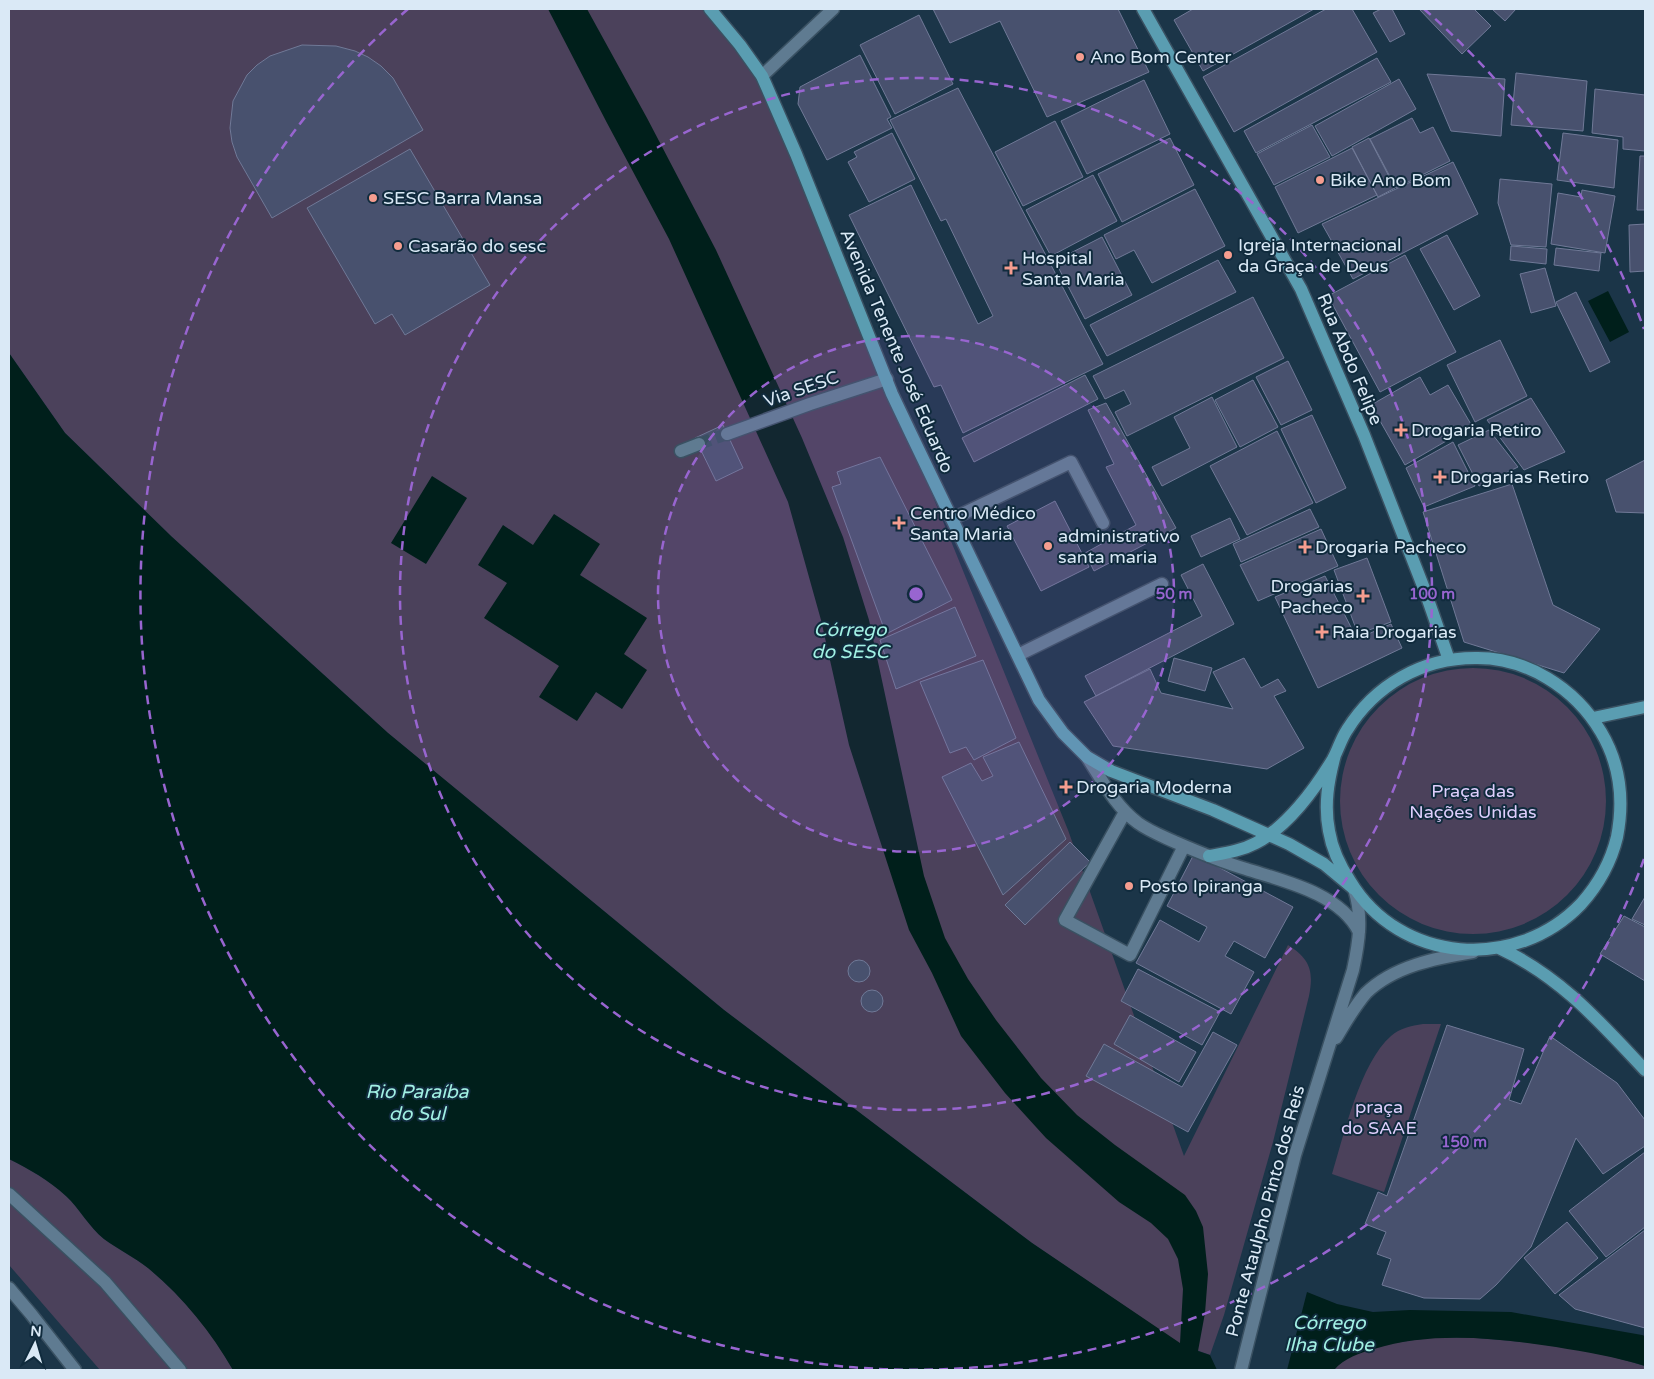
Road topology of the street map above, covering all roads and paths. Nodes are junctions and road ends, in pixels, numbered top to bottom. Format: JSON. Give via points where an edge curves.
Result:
{"nodes":[{"id":1,"x":710,"y":9,"type":"edge"},
{"id":2,"x":833,"y":9,"type":"edge"},
{"id":3,"x":1144,"y":9,"type":"edge"},
{"id":4,"x":762,"y":76,"type":"junction"},
{"id":5,"x":887,"y":379,"type":"junction"},
{"id":6,"x":727,"y":434,"type":"tunnel mouth"},
{"id":7,"x":698,"y":444,"type":"tunnel mouth"},
{"id":8,"x":681,"y":451,"type":"dead end"},
{"id":9,"x":952,"y":519,"type":"junction"},
{"id":10,"x":1103,"y":523,"type":"dead end"},
{"id":11,"x":1162,"y":584,"type":"dead end"},
{"id":12,"x":1018,"y":655,"type":"junction"},
{"id":13,"x":1449,"y":660,"type":"junction"},
{"id":14,"x":1645,"y":707,"type":"edge"},
{"id":15,"x":1593,"y":718,"type":"junction"},
{"id":16,"x":1335,"y":756,"type":"junction"},
{"id":17,"x":1086,"y":757,"type":"junction"},
{"id":18,"x":1125,"y":812,"type":"junction"},
{"id":19,"x":1269,"y":835,"type":"junction"},
{"id":20,"x":1184,"y":846,"type":"junction"},
{"id":21,"x":1209,"y":856,"type":"junction"},
{"id":22,"x":1354,"y":889,"type":"junction"},
{"id":23,"x":1359,"y":932,"type":"junction"},
{"id":24,"x":1499,"y":948,"type":"junction"},
{"id":25,"x":1485,"y":950,"type":"junction"},
{"id":26,"x":1324,"y":1060,"type":"junction"},
{"id":27,"x":1645,"y":1070,"type":"edge"},
{"id":28,"x":9,"y":1194,"type":"edge"},
{"id":29,"x":9,"y":1288,"type":"edge"},
{"id":30,"x":74,"y":1370,"type":"edge"},
{"id":31,"x":180,"y":1370,"type":"edge"},
{"id":32,"x":1241,"y":1370,"type":"edge"}],
"edges":[{"from":1,"to":4,"type":"main road","name":"Avenida Tenente José Eduardo"},
{"from":2,"to":4,"type":"street"},
{"from":3,"to":13,"type":"main road","name":"Rua Abdo Felipe","via":[[1301,289],[1364,435]]},
{"from":4,"to":5,"type":"main road","name":"Avenida Tenente José Eduardo"},
{"from":5,"to":6,"type":"street","name":"Via SESC"},
{"from":5,"to":9,"type":"main road","name":"Avenida Tenente José Eduardo"},
{"from":7,"to":8,"type":"street"},
{"from":9,"to":10,"type":"street","via":[[1071,462]]},
{"from":9,"to":12,"type":"main road","name":"Avenida Tenente José Eduardo"},
{"from":11,"to":12,"type":"street"},
{"from":12,"to":17,"type":"main road","name":"Avenida Tenente José Eduardo","via":[[1039,700],[1063,734]]},
{"from":13,"to":15,"type":"main road","via":[[1504,661],[1530,669],[1554,681]]},
{"from":13,"to":16,"type":"main road","via":[[1424,666],[1379,692],[1345,732]]},
{"from":14,"to":15,"type":"main road"},
{"from":15,"to":24,"type":"main road","via":[[1607,741],[1621,793],[1615,847],[1590,894],[1571,914],[1525,942]]},
{"from":16,"to":19,"type":"main road","via":[[1302,803]]},
{"from":16,"to":22,"type":"main road","via":[[1326,794],[1329,832],[1342,869]]},
{"from":17,"to":18,"type":"street"},
{"from":17,"to":19,"type":"main road","name":"Avenida Tenente José Eduardo","via":[[1112,771]]},
{"from":18,"to":20,"type":"street","via":[[1138,823]]},
{"from":18,"to":20,"type":"street","via":[[1065,920],[1130,954]]},
{"from":19,"to":21,"type":"main road","via":[[1242,849]]},
{"from":19,"to":22,"type":"main road","name":"Avenida Tenente José Eduardo","via":[[1324,864]]},
{"from":20,"to":21,"type":"street"},
{"from":21,"to":23,"type":"street","via":[[1313,891],[1345,914],[1356,924]]},
{"from":22,"to":23,"type":"street","via":[[1360,913]]},
{"from":22,"to":25,"type":"main road","via":[[1375,913],[1399,930],[1427,943],[1455,949]]},
{"from":23,"to":26,"type":"street","via":[[1353,970]]},
{"from":24,"to":25,"type":"main road"},
{"from":24,"to":27,"type":"main road","via":[[1540,970],[1567,991]]},
{"from":25,"to":26,"type":"street","via":[[1438,958],[1390,976],[1367,993],[1352,1010]]},
{"from":26,"to":32,"type":"street","name":"Ponte Ataulpho Pinto dos Reis"},
{"from":28,"to":31,"type":"street","via":[[105,1282]]},
{"from":29,"to":30,"type":"street"}]}
